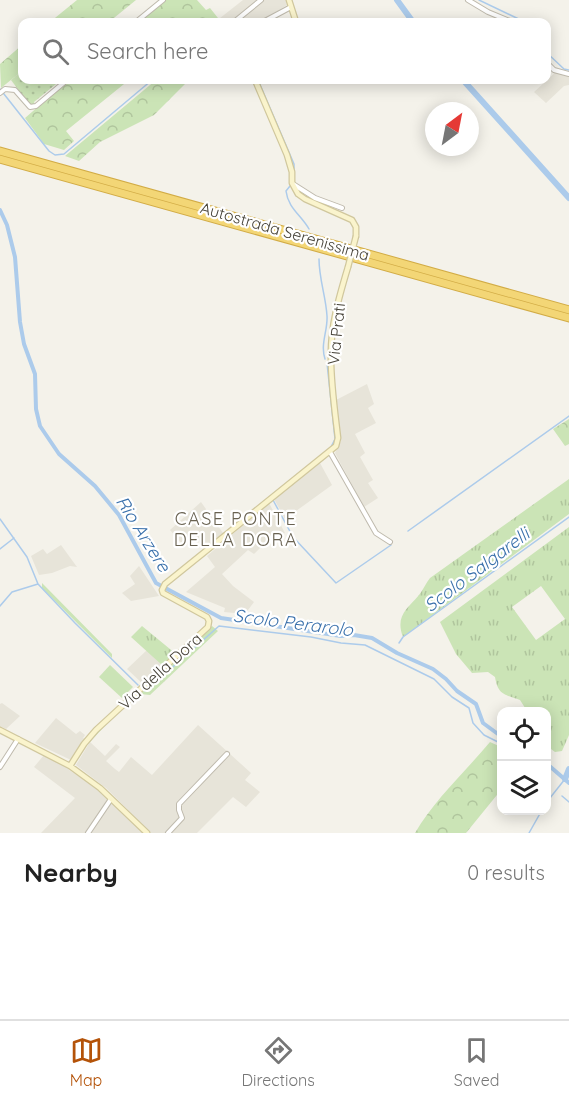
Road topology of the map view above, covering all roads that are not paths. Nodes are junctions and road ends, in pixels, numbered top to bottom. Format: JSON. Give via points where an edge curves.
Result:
{"nodes":[{"id":1,"x":163,"y":0,"type":"edge"},
{"id":2,"x":261,"y":0,"type":"edge"},
{"id":3,"x":289,"y":0,"type":"edge"},
{"id":4,"x":468,"y":0,"type":"edge"},
{"id":5,"x":291,"y":6,"type":"junction"},
{"id":6,"x":141,"y":18,"type":"edge"},
{"id":7,"x":239,"y":18,"type":"edge"},
{"id":8,"x":270,"y":18,"type":"edge"},
{"id":9,"x":295,"y":18,"type":"edge"},
{"id":10,"x":502,"y":18,"type":"edge"},
{"id":11,"x":551,"y":67,"type":"edge"},
{"id":12,"x":569,"y":74,"type":"edge"},
{"id":13,"x":62,"y":84,"type":"edge"},
{"id":14,"x":257,"y":84,"type":"edge"},
{"id":15,"x":0,"y":93,"type":"edge"},
{"id":16,"x":0,"y":151,"type":"edge"},
{"id":17,"x":0,"y":159,"type":"edge"},
{"id":18,"x":292,"y":183,"type":"junction"},
{"id":19,"x":342,"y":208,"type":"dead end"},
{"id":20,"x":569,"y":310,"type":"edge"},
{"id":21,"x":569,"y":318,"type":"edge"},
{"id":22,"x":330,"y":452,"type":"junction"},
{"id":23,"x":390,"y":542,"type":"dead end"},
{"id":24,"x":0,"y":730,"type":"edge"},
{"id":25,"x":18,"y":739,"type":"junction"},
{"id":26,"x":227,"y":754,"type":"dead end"},
{"id":27,"x":2,"y":760,"type":"edge"},
{"id":28,"x":70,"y":766,"type":"junction"},
{"id":29,"x":0,"y":768,"type":"edge"},
{"id":30,"x":111,"y":799,"type":"junction"},
{"id":31,"x":88,"y":833,"type":"edge"},
{"id":32,"x":147,"y":833,"type":"edge"},
{"id":33,"x":168,"y":833,"type":"edge"}],
"edges":[{"from":1,"to":6,"type":"street"},
{"from":2,"to":7,"type":"street"},
{"from":3,"to":5,"type":"street"},
{"from":4,"to":10,"type":"street"},
{"from":5,"to":8,"type":"street"},
{"from":5,"to":9,"type":"street"},
{"from":11,"to":12,"type":"street"},
{"from":13,"to":15,"type":"street","via":[[30,107],[15,90]]},
{"from":14,"to":18,"type":"street","via":[[287,155]]},
{"from":16,"to":20,"type":"highway","name":"Autostrada Serenissima"},
{"from":17,"to":21,"type":"highway","name":"Autostrada Serenissima"},
{"from":18,"to":19,"type":"street","via":[[315,198]]},
{"from":18,"to":22,"type":"street","name":"Via Prati","bridge":true,"via":[[304,199],[345,215],[356,227],[332,337],[338,441]]},
{"from":22,"to":23,"type":"street","via":[[376,533]]},
{"from":22,"to":28,"type":"street","name":"Via della Dora","via":[[163,588],[165,594],[207,617],[208,627],[106,719]]},
{"from":24,"to":25,"type":"street"},
{"from":25,"to":27,"type":"street"},
{"from":25,"to":28,"type":"street"},
{"from":26,"to":33,"type":"street","via":[[179,804],[182,818]]},
{"from":27,"to":29,"type":"street"},
{"from":28,"to":30,"type":"street"},
{"from":30,"to":31,"type":"street"},
{"from":30,"to":32,"type":"street"}]}
